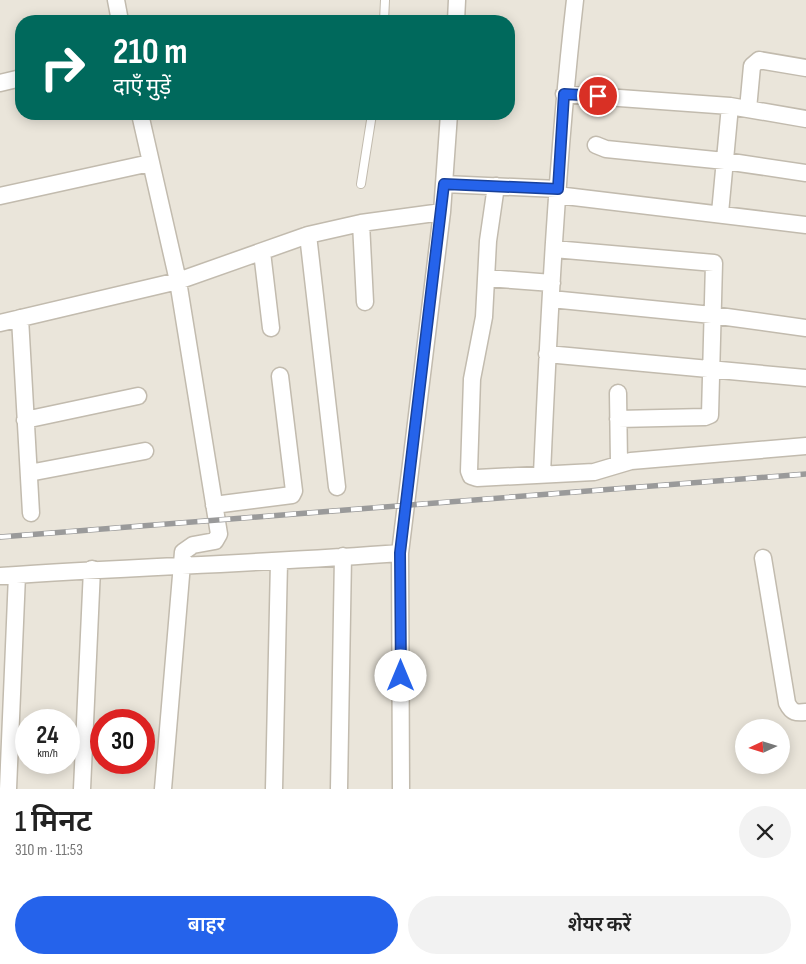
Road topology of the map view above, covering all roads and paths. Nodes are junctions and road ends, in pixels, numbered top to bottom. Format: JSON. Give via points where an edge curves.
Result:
{"nodes":[{"id":1,"x":116,"y":0,"type":"edge"},
{"id":2,"x":385,"y":0,"type":"edge"},
{"id":3,"x":457,"y":0,"type":"edge"},
{"id":4,"x":575,"y":0,"type":"edge"},
{"id":5,"x":119,"y":15,"type":"edge"},
{"id":6,"x":384,"y":15,"type":"edge"},
{"id":7,"x":456,"y":15,"type":"edge"},
{"id":8,"x":806,"y":68,"type":"edge"},
{"id":9,"x":15,"y":79,"type":"edge"},
{"id":10,"x":0,"y":83,"type":"edge"},
{"id":11,"x":564,"y":94,"type":"junction"},
{"id":12,"x":730,"y":106,"type":"junction"},
{"id":13,"x":748,"y":109,"type":"junction"},
{"id":14,"x":806,"y":119,"type":"edge"},
{"id":15,"x":141,"y":120,"type":"edge"},
{"id":16,"x":371,"y":120,"type":"edge"},
{"id":17,"x":449,"y":120,"type":"edge"},
{"id":18,"x":596,"y":145,"type":"dead end"},
{"id":19,"x":725,"y":161,"type":"junction"},
{"id":20,"x":150,"y":163,"type":"junction"},
{"id":21,"x":806,"y":173,"type":"edge"},
{"id":22,"x":361,"y":184,"type":"dead end"},
{"id":23,"x":444,"y":184,"type":"junction"},
{"id":24,"x":496,"y":186,"type":"junction"},
{"id":25,"x":558,"y":192,"type":"junction"},
{"id":26,"x":0,"y":196,"type":"edge"},
{"id":27,"x":442,"y":212,"type":"junction"},
{"id":28,"x":720,"y":213,"type":"junction"},
{"id":29,"x":361,"y":223,"type":"junction"},
{"id":30,"x":806,"y":225,"type":"edge"},
{"id":31,"x":308,"y":236,"type":"junction"},
{"id":32,"x":554,"y":250,"type":"junction"},
{"id":33,"x":262,"y":252,"type":"junction"},
{"id":34,"x":486,"y":278,"type":"junction"},
{"id":35,"x":178,"y":281,"type":"junction"},
{"id":36,"x":551,"y":291,"type":"junction"},
{"id":37,"x":364,"y":302,"type":"dead end"},
{"id":38,"x":712,"y":315,"type":"junction"},
{"id":39,"x":20,"y":318,"type":"junction"},
{"id":40,"x":0,"y":323,"type":"edge"},
{"id":41,"x":271,"y":328,"type":"dead end"},
{"id":42,"x":806,"y":328,"type":"edge"},
{"id":43,"x":547,"y":354,"type":"junction"},
{"id":44,"x":710,"y":369,"type":"junction"},
{"id":45,"x":280,"y":376,"type":"dead end"},
{"id":46,"x":806,"y":378,"type":"edge"},
{"id":47,"x":618,"y":393,"type":"dead end"},
{"id":48,"x":138,"y":396,"type":"dead end"},
{"id":49,"x":618,"y":419,"type":"junction"},
{"id":50,"x":26,"y":420,"type":"junction"},
{"id":51,"x":806,"y":446,"type":"edge"},
{"id":52,"x":145,"y":451,"type":"dead end"},
{"id":53,"x":619,"y":463,"type":"junction"},
{"id":54,"x":29,"y":473,"type":"junction"},
{"id":55,"x":542,"y":474,"type":"junction"},
{"id":56,"x":337,"y":487,"type":"dead end"},
{"id":57,"x":214,"y":505,"type":"junction"},
{"id":58,"x":31,"y":513,"type":"dead end"},
{"id":59,"x":400,"y":553,"type":"junction"},
{"id":60,"x":343,"y":556,"type":"junction"},
{"id":61,"x":763,"y":558,"type":"dead end"},
{"id":62,"x":279,"y":562,"type":"junction"},
{"id":63,"x":180,"y":566,"type":"junction"},
{"id":64,"x":92,"y":569,"type":"junction"},
{"id":65,"x":17,"y":575,"type":"junction"},
{"id":66,"x":0,"y":576,"type":"edge"},
{"id":67,"x":806,"y":712,"type":"edge"},
{"id":68,"x":5,"y":722,"type":"edge"},
{"id":69,"x":8,"y":789,"type":"edge"},
{"id":70,"x":82,"y":789,"type":"edge"},
{"id":71,"x":163,"y":789,"type":"edge"},
{"id":72,"x":274,"y":789,"type":"edge"},
{"id":73,"x":339,"y":789,"type":"edge"},
{"id":74,"x":401,"y":789,"type":"edge"}],
"edges":[{"from":1,"to":5,"type":"street"},
{"from":2,"to":6,"type":"lane"},
{"from":3,"to":7,"type":"street"},
{"from":4,"to":11,"type":"street"},
{"from":8,"to":13,"type":"street","via":[[759,60],[754,62]]},
{"from":9,"to":10,"type":"street"},
{"from":11,"to":12,"type":"street"},
{"from":11,"to":25,"type":"street"},
{"from":12,"to":13,"type":"street"},
{"from":12,"to":19,"type":"street"},
{"from":13,"to":14,"type":"street"},
{"from":15,"to":20,"type":"street"},
{"from":16,"to":22,"type":"lane"},
{"from":17,"to":23,"type":"street"},
{"from":18,"to":19,"type":"street","via":[[606,149]]},
{"from":19,"to":21,"type":"street"},
{"from":19,"to":28,"type":"street"},
{"from":20,"to":26,"type":"street"},
{"from":20,"to":35,"type":"street"},
{"from":23,"to":24,"type":"street"},
{"from":23,"to":27,"type":"street"},
{"from":24,"to":25,"type":"street"},
{"from":24,"to":34,"type":"street"},
{"from":25,"to":28,"type":"street"},
{"from":25,"to":32,"type":"street"},
{"from":27,"to":29,"type":"street"},
{"from":27,"to":59,"type":"street"},
{"from":28,"to":30,"type":"street"},
{"from":29,"to":31,"type":"street"},
{"from":29,"to":37,"type":"street"},
{"from":31,"to":33,"type":"street"},
{"from":31,"to":56,"type":"street"},
{"from":32,"to":36,"type":"street"},
{"from":32,"to":38,"type":"street","via":[[714,263]]},
{"from":33,"to":35,"type":"street"},
{"from":33,"to":41,"type":"street"},
{"from":34,"to":36,"type":"street"},
{"from":34,"to":55,"type":"street","via":[[484,317],[472,380],[469,471],[477,478]]},
{"from":35,"to":39,"type":"street"},
{"from":35,"to":57,"type":"street"},
{"from":36,"to":38,"type":"street"},
{"from":36,"to":43,"type":"street"},
{"from":38,"to":42,"type":"street"},
{"from":38,"to":44,"type":"street"},
{"from":39,"to":40,"type":"street"},
{"from":39,"to":50,"type":"street"},
{"from":43,"to":44,"type":"street"},
{"from":43,"to":55,"type":"street"},
{"from":44,"to":46,"type":"street"},
{"from":44,"to":49,"type":"street","via":[[710,415]]},
{"from":45,"to":57,"type":"street","via":[[294,491],[288,497]]},
{"from":47,"to":49,"type":"street"},
{"from":48,"to":50,"type":"street"},
{"from":49,"to":53,"type":"street"},
{"from":50,"to":54,"type":"street"},
{"from":51,"to":53,"type":"street"},
{"from":52,"to":54,"type":"street"},
{"from":53,"to":55,"type":"street","via":[[594,472]]},
{"from":54,"to":58,"type":"street"},
{"from":57,"to":63,"type":"street","via":[[218,538],[188,547],[183,552]]},
{"from":59,"to":60,"type":"street"},
{"from":59,"to":74,"type":"street"},
{"from":60,"to":62,"type":"street"},
{"from":60,"to":73,"type":"street"},
{"from":61,"to":67,"type":"street","via":[[787,703],[790,710]]},
{"from":62,"to":63,"type":"street"},
{"from":62,"to":72,"type":"street"},
{"from":63,"to":64,"type":"street"},
{"from":63,"to":71,"type":"street"},
{"from":64,"to":65,"type":"street"},
{"from":64,"to":70,"type":"street"},
{"from":65,"to":66,"type":"street"},
{"from":65,"to":68,"type":"street"},
{"from":68,"to":69,"type":"street"}]}
